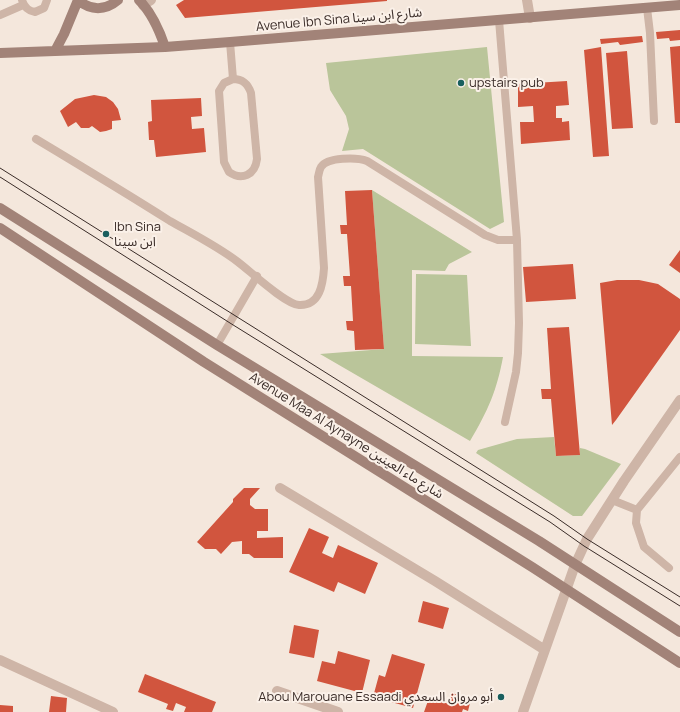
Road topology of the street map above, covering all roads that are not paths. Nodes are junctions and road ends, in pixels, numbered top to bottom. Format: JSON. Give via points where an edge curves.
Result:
{"nodes":[{"id":1,"x":47,"y":0,"type":"edge"},
{"id":2,"x":78,"y":0,"type":"edge"},
{"id":3,"x":118,"y":0,"type":"edge"},
{"id":4,"x":528,"y":0,"type":"edge"},
{"id":5,"x":144,"y":2,"type":"edge"},
{"id":6,"x":23,"y":3,"type":"edge"},
{"id":7,"x":680,"y":5,"type":"edge"},
{"id":8,"x":647,"y":8,"type":"junction"},
{"id":9,"x":0,"y":15,"type":"edge"},
{"id":10,"x":530,"y":18,"type":"junction"},
{"id":11,"x":498,"y":20,"type":"junction"},
{"id":12,"x":230,"y":42,"type":"junction"},
{"id":13,"x":165,"y":47,"type":"junction"},
{"id":14,"x":55,"y":51,"type":"junction"},
{"id":15,"x":0,"y":53,"type":"edge"},
{"id":16,"x":233,"y":79,"type":"junction"},
{"id":17,"x":654,"y":121,"type":"dead end"},
{"id":18,"x":36,"y":139,"type":"dead end"},
{"id":19,"x":0,"y":208,"type":"edge"},
{"id":20,"x":0,"y":228,"type":"edge"},
{"id":21,"x":517,"y":240,"type":"junction"},
{"id":22,"x":257,"y":276,"type":"junction"},
{"id":23,"x":217,"y":345,"type":"junction"},
{"id":24,"x":680,"y":400,"type":"edge"},
{"id":25,"x":505,"y":422,"type":"dead end"},
{"id":26,"x":680,"y":457,"type":"edge"},
{"id":27,"x":280,"y":488,"type":"dead end"},
{"id":28,"x":612,"y":500,"type":"junction"},
{"id":29,"x":637,"y":510,"type":"junction"},
{"id":30,"x":575,"y":565,"type":"junction"},
{"id":31,"x":669,"y":568,"type":"dead end"},
{"id":32,"x":566,"y":590,"type":"junction"},
{"id":33,"x":680,"y":632,"type":"edge"},
{"id":34,"x":545,"y":650,"type":"junction"},
{"id":35,"x":0,"y":660,"type":"edge"},
{"id":36,"x":680,"y":663,"type":"edge"},
{"id":37,"x":277,"y":691,"type":"dead end"},
{"id":38,"x":113,"y":712,"type":"edge"},
{"id":39,"x":338,"y":712,"type":"edge"},
{"id":40,"x":523,"y":712,"type":"edge"}],
"edges":[{"from":1,"to":6,"type":"lane","via":[[44,8],[35,12]]},
{"from":2,"to":3,"type":"street","via":[[90,8],[98,9]]},
{"from":2,"to":14,"type":"street"},
{"from":4,"to":10,"type":"street"},
{"from":5,"to":13,"type":"street"},
{"from":6,"to":9,"type":"lane"},
{"from":7,"to":8,"type":"street","name":"Avenue Ibn Sina شارع ابن سينا"},
{"from":8,"to":10,"type":"street","name":"Avenue Ibn Sina شارع ابن سينا"},
{"from":8,"to":17,"type":"lane"},
{"from":10,"to":11,"type":"street","name":"Avenue Ibn Sina شارع ابن سينا"},
{"from":11,"to":12,"type":"street","name":"Avenue Ibn Sina شارع ابن سينا"},
{"from":11,"to":21,"type":"lane"},
{"from":12,"to":13,"type":"street","name":"Avenue Ibn Sina شارع ابن سينا"},
{"from":12,"to":16,"type":"lane"},
{"from":13,"to":14,"type":"street","name":"Avenue Ibn Sina شارع ابن سينا"},
{"from":14,"to":15,"type":"street","name":"Avenue Ibn Sina شارع ابن سينا"},
{"from":16,"to":16,"type":"lane","via":[[224,83],[219,91],[224,162],[229,172],[245,176],[254,170],[257,159],[251,94],[247,84]]},
{"from":18,"to":22,"type":"lane"},
{"from":19,"to":23,"type":"street","name":"Avenue Maa Al Aynayne شارع ماء العينين"},
{"from":20,"to":32,"type":"street","name":"Avenue Maa Al Aynayne شارع ماء العينين","via":[[204,362]]},
{"from":21,"to":22,"type":"lane","via":[[498,240],[485,235],[368,161],[360,158],[331,161],[320,168],[318,177],[324,268],[323,281],[315,300],[297,305],[286,300]]},
{"from":21,"to":25,"type":"lane","via":[[518,353]]},
{"from":22,"to":23,"type":"lane"},
{"from":23,"to":30,"type":"street","name":"Avenue Maa Al Aynayne شارع ماء العينين"},
{"from":24,"to":28,"type":"street"},
{"from":26,"to":29,"type":"lane"},
{"from":27,"to":34,"type":"street","via":[[436,581]]},
{"from":28,"to":29,"type":"lane"},
{"from":28,"to":30,"type":"street","via":[[590,534]]},
{"from":29,"to":31,"type":"lane","via":[[636,523],[644,547]]},
{"from":30,"to":32,"type":"street"},
{"from":30,"to":33,"type":"street","name":"Avenue Maa Al Aynayne شارع ماء العينين"},
{"from":32,"to":34,"type":"street"},
{"from":32,"to":36,"type":"street","name":"Avenue Maa Al Aynayne شارع ماء العينين"},
{"from":34,"to":40,"type":"street"},
{"from":35,"to":38,"type":"street"},
{"from":37,"to":39,"type":"street"}]}
